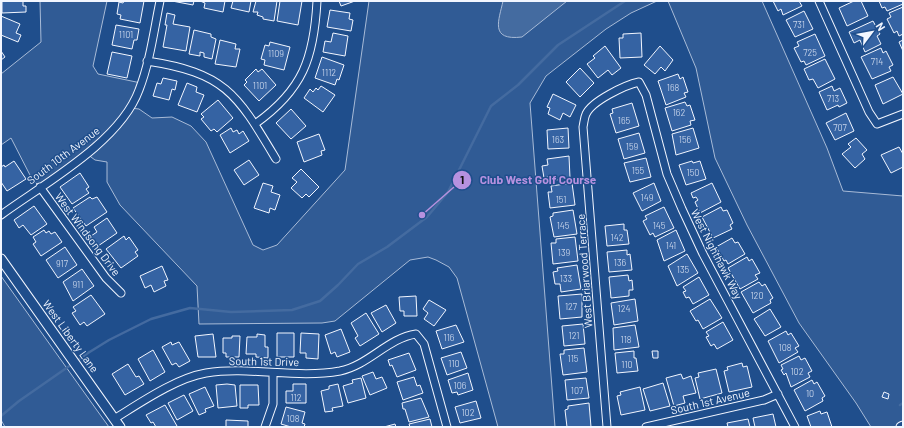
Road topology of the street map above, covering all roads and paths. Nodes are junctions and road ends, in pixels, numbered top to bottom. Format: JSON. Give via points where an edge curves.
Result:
{"nodes":[{"id":1,"x":160,"y":1,"type":"edge"},
{"id":2,"x":317,"y":1,"type":"edge"},
{"id":3,"x":819,"y":1,"type":"edge"},
{"id":4,"x":147,"y":61,"type":"junction"},
{"id":5,"x":586,"y":114,"type":"joint"},
{"id":6,"x":903,"y":114,"type":"edge"},
{"id":7,"x":255,"y":124,"type":"junction"},
{"id":8,"x":276,"y":158,"type":"dead end"},
{"id":9,"x":40,"y":187,"type":"junction"},
{"id":10,"x":1,"y":215,"type":"edge"},
{"id":11,"x":1,"y":259,"type":"edge"},
{"id":12,"x":121,"y":292,"type":"dead end"},
{"id":13,"x":273,"y":373,"type":"junction"},
{"id":14,"x":778,"y":394,"type":"junction"},
{"id":15,"x":114,"y":419,"type":"junction"},
{"id":16,"x":120,"y":427,"type":"edge"},
{"id":17,"x":265,"y":427,"type":"edge"},
{"id":18,"x":447,"y":427,"type":"edge"},
{"id":19,"x":607,"y":427,"type":"edge"},
{"id":20,"x":646,"y":427,"type":"edge"},
{"id":21,"x":795,"y":427,"type":"edge"}],
"edges":[{"from":1,"to":4,"type":"street","name":"South 10th Avenue"},
{"from":2,"to":7,"type":"street","via":[[311,46],[302,73],[276,109]]},
{"from":3,"to":6,"type":"street","via":[[869,112],[877,124]]},
{"from":4,"to":7,"type":"street","via":[[182,67],[212,79],[236,97]]},
{"from":4,"to":9,"type":"street","name":"South 10th Avenue","via":[[139,91],[117,127],[88,153]]},
{"from":5,"to":14,"type":"street","name":"West Nighthawk Way","via":[[592,106],[629,84],[639,82],[646,95],[667,174],[682,209],[703,254]]},
{"from":5,"to":19,"type":"street","name":"West Briarwood Terrace","via":[[583,127]]},
{"from":7,"to":8,"type":"street"},
{"from":9,"to":10,"type":"street","name":"South 10th Avenue"},
{"from":9,"to":12,"type":"street","name":"West Windsong Drive","via":[[106,278]]},
{"from":11,"to":15,"type":"street","name":"West Liberty Lane"},
{"from":13,"to":15,"type":"street","name":"South 1st Drive","via":[[206,373],[189,378],[150,397]]},
{"from":13,"to":17,"type":"street","via":[[273,404]]},
{"from":13,"to":18,"type":"street","name":"South 1st Drive","via":[[321,373],[347,369],[406,335],[416,334],[424,344]]},
{"from":14,"to":20,"type":"street","name":"South 1st Avenue","via":[[764,400]]},
{"from":14,"to":21,"type":"street","name":"West Nighthawk Way"},
{"from":15,"to":16,"type":"street","name":"West Liberty Lane"}]}
